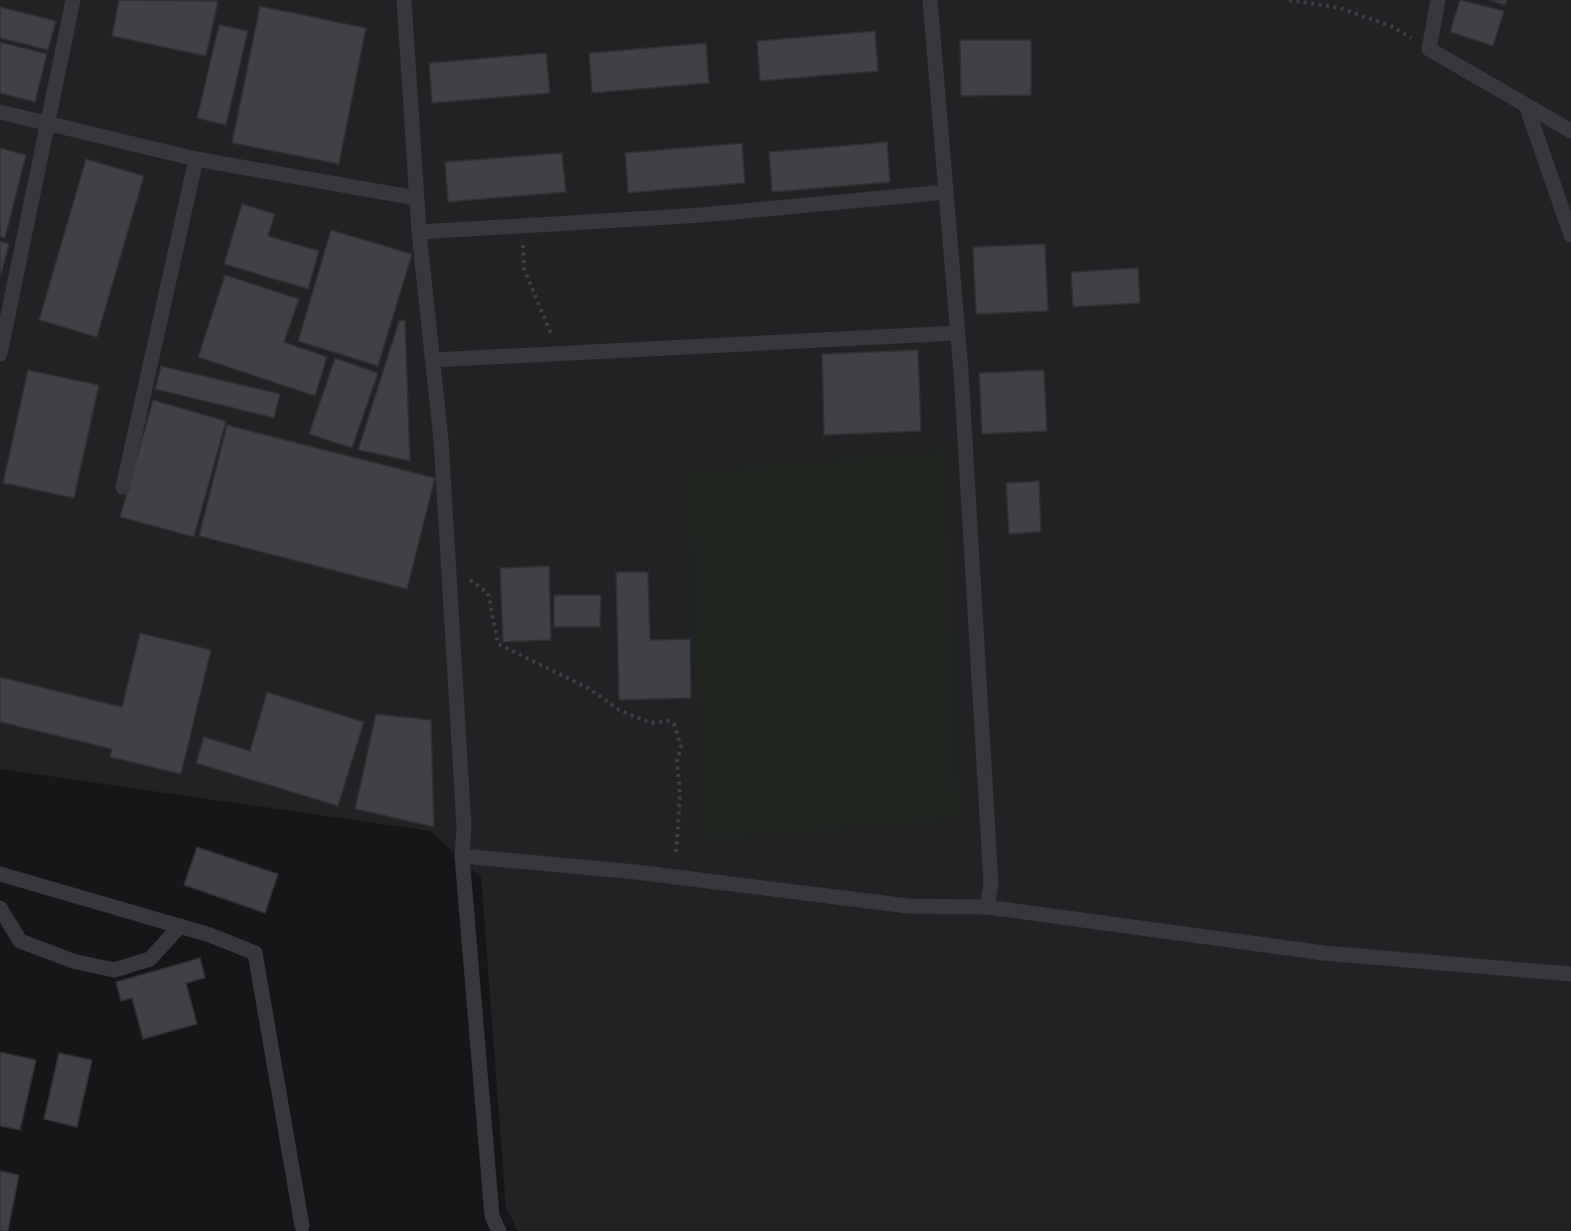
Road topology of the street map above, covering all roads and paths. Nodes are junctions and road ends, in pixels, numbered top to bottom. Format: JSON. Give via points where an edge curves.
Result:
{"nodes":[{"id":1,"x":73,"y":0,"type":"edge"},
{"id":2,"x":404,"y":0,"type":"edge"},
{"id":3,"x":930,"y":0,"type":"edge"},
{"id":4,"x":1289,"y":0,"type":"edge"},
{"id":5,"x":1438,"y":0,"type":"edge"},
{"id":6,"x":1429,"y":49,"type":"junction"},
{"id":7,"x":1527,"y":108,"type":"junction"},
{"id":8,"x":0,"y":112,"type":"edge"},
{"id":9,"x":46,"y":123,"type":"junction"},
{"id":10,"x":1571,"y":131,"type":"edge"},
{"id":11,"x":196,"y":159,"type":"junction"},
{"id":12,"x":946,"y":192,"type":"junction"},
{"id":13,"x":416,"y":198,"type":"junction"},
{"id":14,"x":522,"y":226,"type":"junction"},
{"id":15,"x":419,"y":231,"type":"junction"},
{"id":16,"x":1571,"y":235,"type":"edge"},
{"id":17,"x":957,"y":333,"type":"junction"},
{"id":18,"x":0,"y":354,"type":"edge"},
{"id":19,"x":559,"y":355,"type":"junction"},
{"id":20,"x":433,"y":360,"type":"junction"},
{"id":21,"x":123,"y":487,"type":"dead end"},
{"id":22,"x":448,"y":563,"type":"junction"},
{"id":23,"x":462,"y":855,"type":"junction"},
{"id":24,"x":0,"y":874,"type":"edge"},
{"id":25,"x":672,"y":877,"type":"junction"},
{"id":26,"x":987,"y":907,"type":"junction"},
{"id":27,"x":0,"y":908,"type":"edge"},
{"id":28,"x":180,"y":926,"type":"junction"},
{"id":29,"x":1571,"y":974,"type":"edge"},
{"id":30,"x":302,"y":1226,"type":"dead end"},
{"id":31,"x":499,"y":1231,"type":"edge"}],
"edges":[{"from":1,"to":9,"type":"lane"},
{"from":2,"to":13,"type":"lane"},
{"from":3,"to":12,"type":"lane"},
{"from":4,"to":6,"type":"path","via":[[1340,8],[1381,22]]},
{"from":5,"to":6,"type":"lane"},
{"from":6,"to":7,"type":"lane"},
{"from":7,"to":10,"type":"lane"},
{"from":7,"to":16,"type":"lane"},
{"from":8,"to":9,"type":"lane"},
{"from":9,"to":11,"type":"lane"},
{"from":9,"to":18,"type":"lane"},
{"from":11,"to":13,"type":"lane"},
{"from":11,"to":21,"type":"lane"},
{"from":12,"to":14,"type":"lane","via":[[702,215]]},
{"from":12,"to":17,"type":"lane"},
{"from":13,"to":15,"type":"lane"},
{"from":14,"to":15,"type":"lane"},
{"from":14,"to":19,"type":"path","via":[[524,269]]},
{"from":15,"to":20,"type":"lane"},
{"from":17,"to":19,"type":"lane"},
{"from":17,"to":26,"type":"lane","via":[[991,884]]},
{"from":19,"to":20,"type":"lane"},
{"from":20,"to":22,"type":"lane"},
{"from":22,"to":23,"type":"lane","via":[[464,827]]},
{"from":22,"to":25,"type":"path","via":[[488,593],[498,644],[590,689],[619,710],[651,723],[674,724],[681,746],[677,761],[679,837]]},
{"from":23,"to":25,"type":"lane"},
{"from":23,"to":31,"type":"lane","via":[[492,1216]]},
{"from":24,"to":28,"type":"lane"},
{"from":25,"to":26,"type":"lane","via":[[908,906]]},
{"from":26,"to":29,"type":"lane","via":[[1324,953]]},
{"from":27,"to":28,"type":"lane","via":[[20,941],[73,961],[114,970],[150,959]]},
{"from":28,"to":30,"type":"lane","via":[[255,953]]}]}
